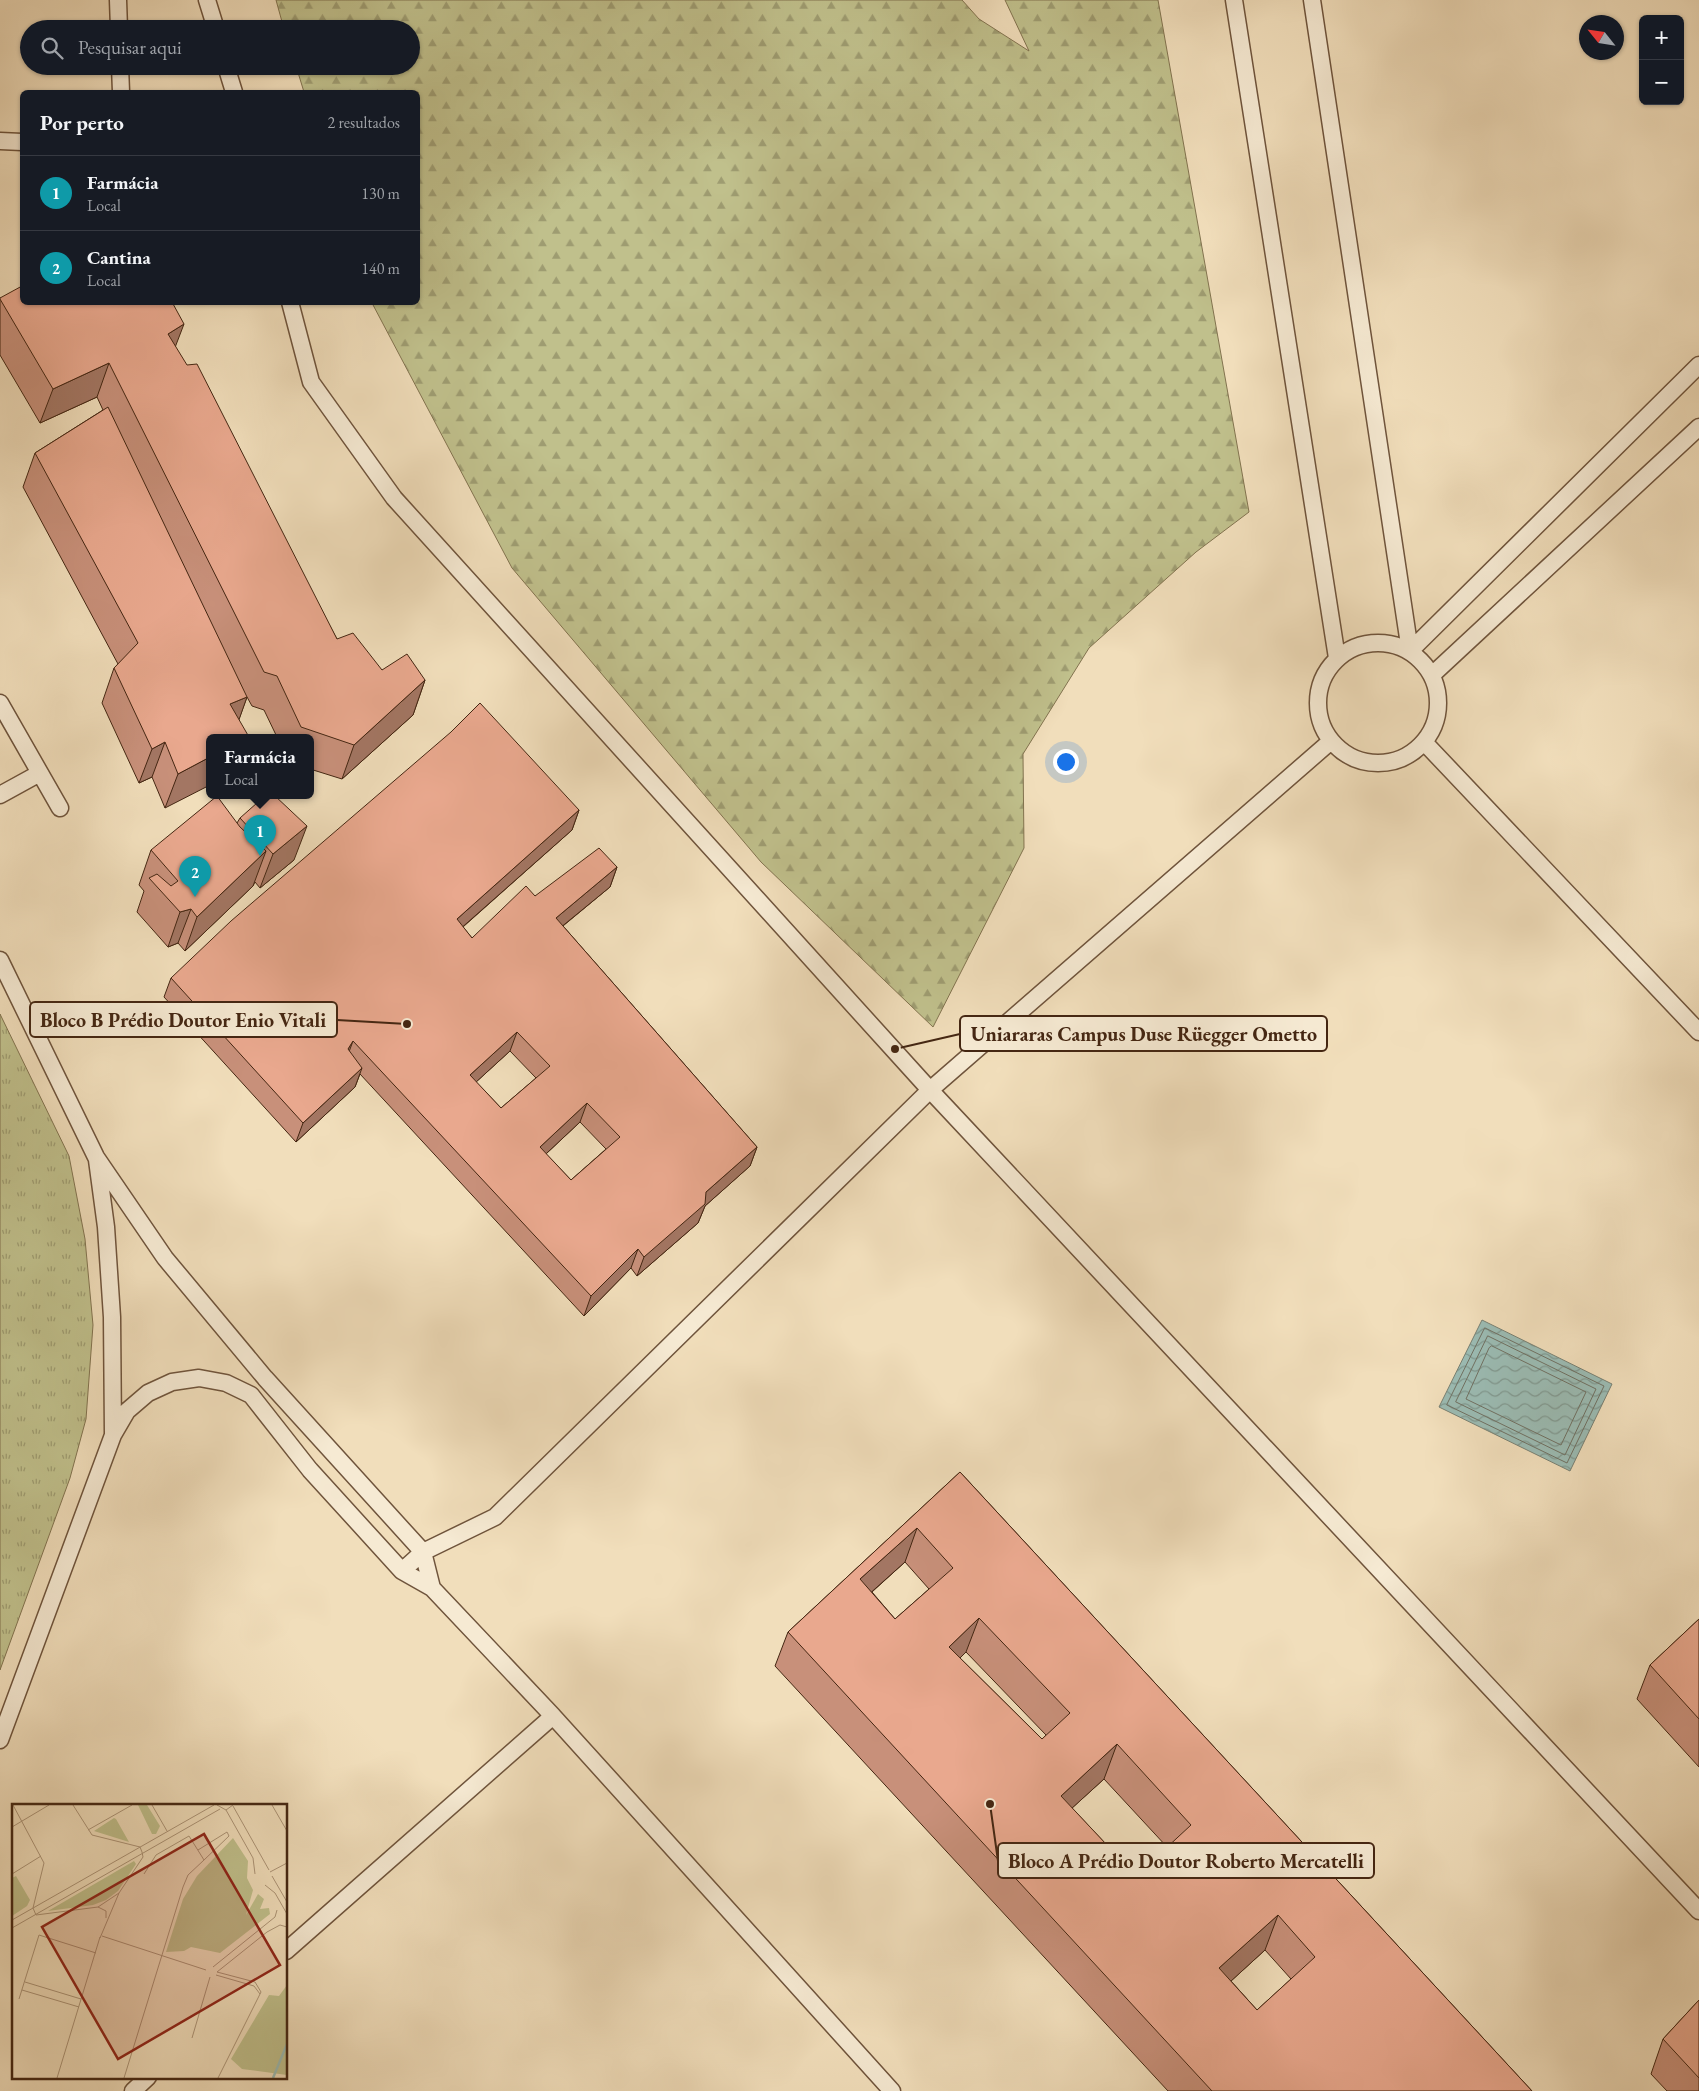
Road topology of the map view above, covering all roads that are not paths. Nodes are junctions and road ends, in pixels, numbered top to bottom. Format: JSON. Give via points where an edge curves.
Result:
{"nodes":[{"id":1,"x":118,"y":0,"type":"edge"},
{"id":2,"x":207,"y":0,"type":"edge"},
{"id":3,"x":1234,"y":0,"type":"edge"},
{"id":4,"x":1312,"y":0,"type":"edge"},
{"id":5,"x":119,"y":20,"type":"edge"},
{"id":6,"x":213,"y":20,"type":"edge"},
{"id":7,"x":120,"y":75,"type":"edge"},
{"id":8,"x":229,"y":75,"type":"edge"},
{"id":9,"x":121,"y":90,"type":"edge"},
{"id":10,"x":233,"y":90,"type":"edge"},
{"id":11,"x":0,"y":141,"type":"edge"},
{"id":12,"x":20,"y":142,"type":"edge"},
{"id":13,"x":291,"y":305,"type":"edge"},
{"id":14,"x":1699,"y":365,"type":"edge"},
{"id":15,"x":1699,"y":427,"type":"edge"},
{"id":16,"x":1410,"y":651,"type":"junction"},
{"id":17,"x":1337,"y":658,"type":"junction"},
{"id":18,"x":1432,"y":675,"type":"junction"},
{"id":19,"x":0,"y":702,"type":"edge"},
{"id":20,"x":1331,"y":741,"type":"junction"},
{"id":21,"x":1424,"y":742,"type":"junction"},
{"id":22,"x":40,"y":773,"type":"junction"},
{"id":23,"x":0,"y":795,"type":"edge"},
{"id":24,"x":60,"y":808,"type":"dead end"},
{"id":25,"x":0,"y":960,"type":"edge"},
{"id":26,"x":1699,"y":1032,"type":"edge"},
{"id":27,"x":930,"y":1090,"type":"junction"},
{"id":28,"x":96,"y":1157,"type":"junction"},
{"id":29,"x":113,"y":1435,"type":"junction"},
{"id":30,"x":423,"y":1552,"type":"junction"},
{"id":31,"x":402,"y":1571,"type":"junction"},
{"id":32,"x":432,"y":1588,"type":"junction"},
{"id":33,"x":553,"y":1716,"type":"junction"},
{"id":34,"x":0,"y":1740,"type":"edge"},
{"id":35,"x":1699,"y":1911,"type":"edge"},
{"id":36,"x":288,"y":1950,"type":"edge"},
{"id":37,"x":147,"y":2078,"type":"edge"},
{"id":38,"x":133,"y":2091,"type":"edge"},
{"id":39,"x":892,"y":2091,"type":"edge"}],
"edges":[{"from":1,"to":5,"type":"lane"},
{"from":2,"to":6,"type":"lane"},
{"from":3,"to":17,"type":"lane"},
{"from":4,"to":16,"type":"lane"},
{"from":7,"to":9,"type":"lane"},
{"from":8,"to":10,"type":"lane"},
{"from":11,"to":12,"type":"lane"},
{"from":13,"to":27,"type":"lane","via":[[311,382],[394,498]]},
{"from":14,"to":16,"type":"lane"},
{"from":15,"to":18,"type":"lane"},
{"from":16,"to":17,"type":"lane","via":[[1391,644],[1372,643],[1353,648]]},
{"from":16,"to":18,"type":"lane"},
{"from":17,"to":20,"type":"lane","via":[[1326,672],[1319,690],[1322,726]]},
{"from":18,"to":21,"type":"lane","via":[[1438,692],[1438,709],[1434,727]]},
{"from":19,"to":22,"type":"lane"},
{"from":20,"to":21,"type":"lane","via":[[1360,761],[1378,764],[1411,754]]},
{"from":20,"to":27,"type":"lane"},
{"from":21,"to":26,"type":"lane"},
{"from":22,"to":23,"type":"lane"},
{"from":22,"to":24,"type":"lane"},
{"from":25,"to":28,"type":"lane"},
{"from":27,"to":30,"type":"lane","via":[[496,1517]]},
{"from":27,"to":35,"type":"lane"},
{"from":28,"to":29,"type":"lane","via":[[106,1226],[112,1316]]},
{"from":28,"to":30,"type":"lane","via":[[165,1258],[265,1378]]},
{"from":29,"to":31,"type":"lane","via":[[127,1411],[156,1389],[172,1382],[199,1378],[226,1383],[250,1395],[310,1470]]},
{"from":29,"to":34,"type":"lane"},
{"from":30,"to":31,"type":"lane"},
{"from":30,"to":32,"type":"lane"},
{"from":31,"to":32,"type":"lane"},
{"from":32,"to":33,"type":"lane"},
{"from":33,"to":36,"type":"lane"},
{"from":33,"to":39,"type":"lane"},
{"from":37,"to":38,"type":"lane"}]}
